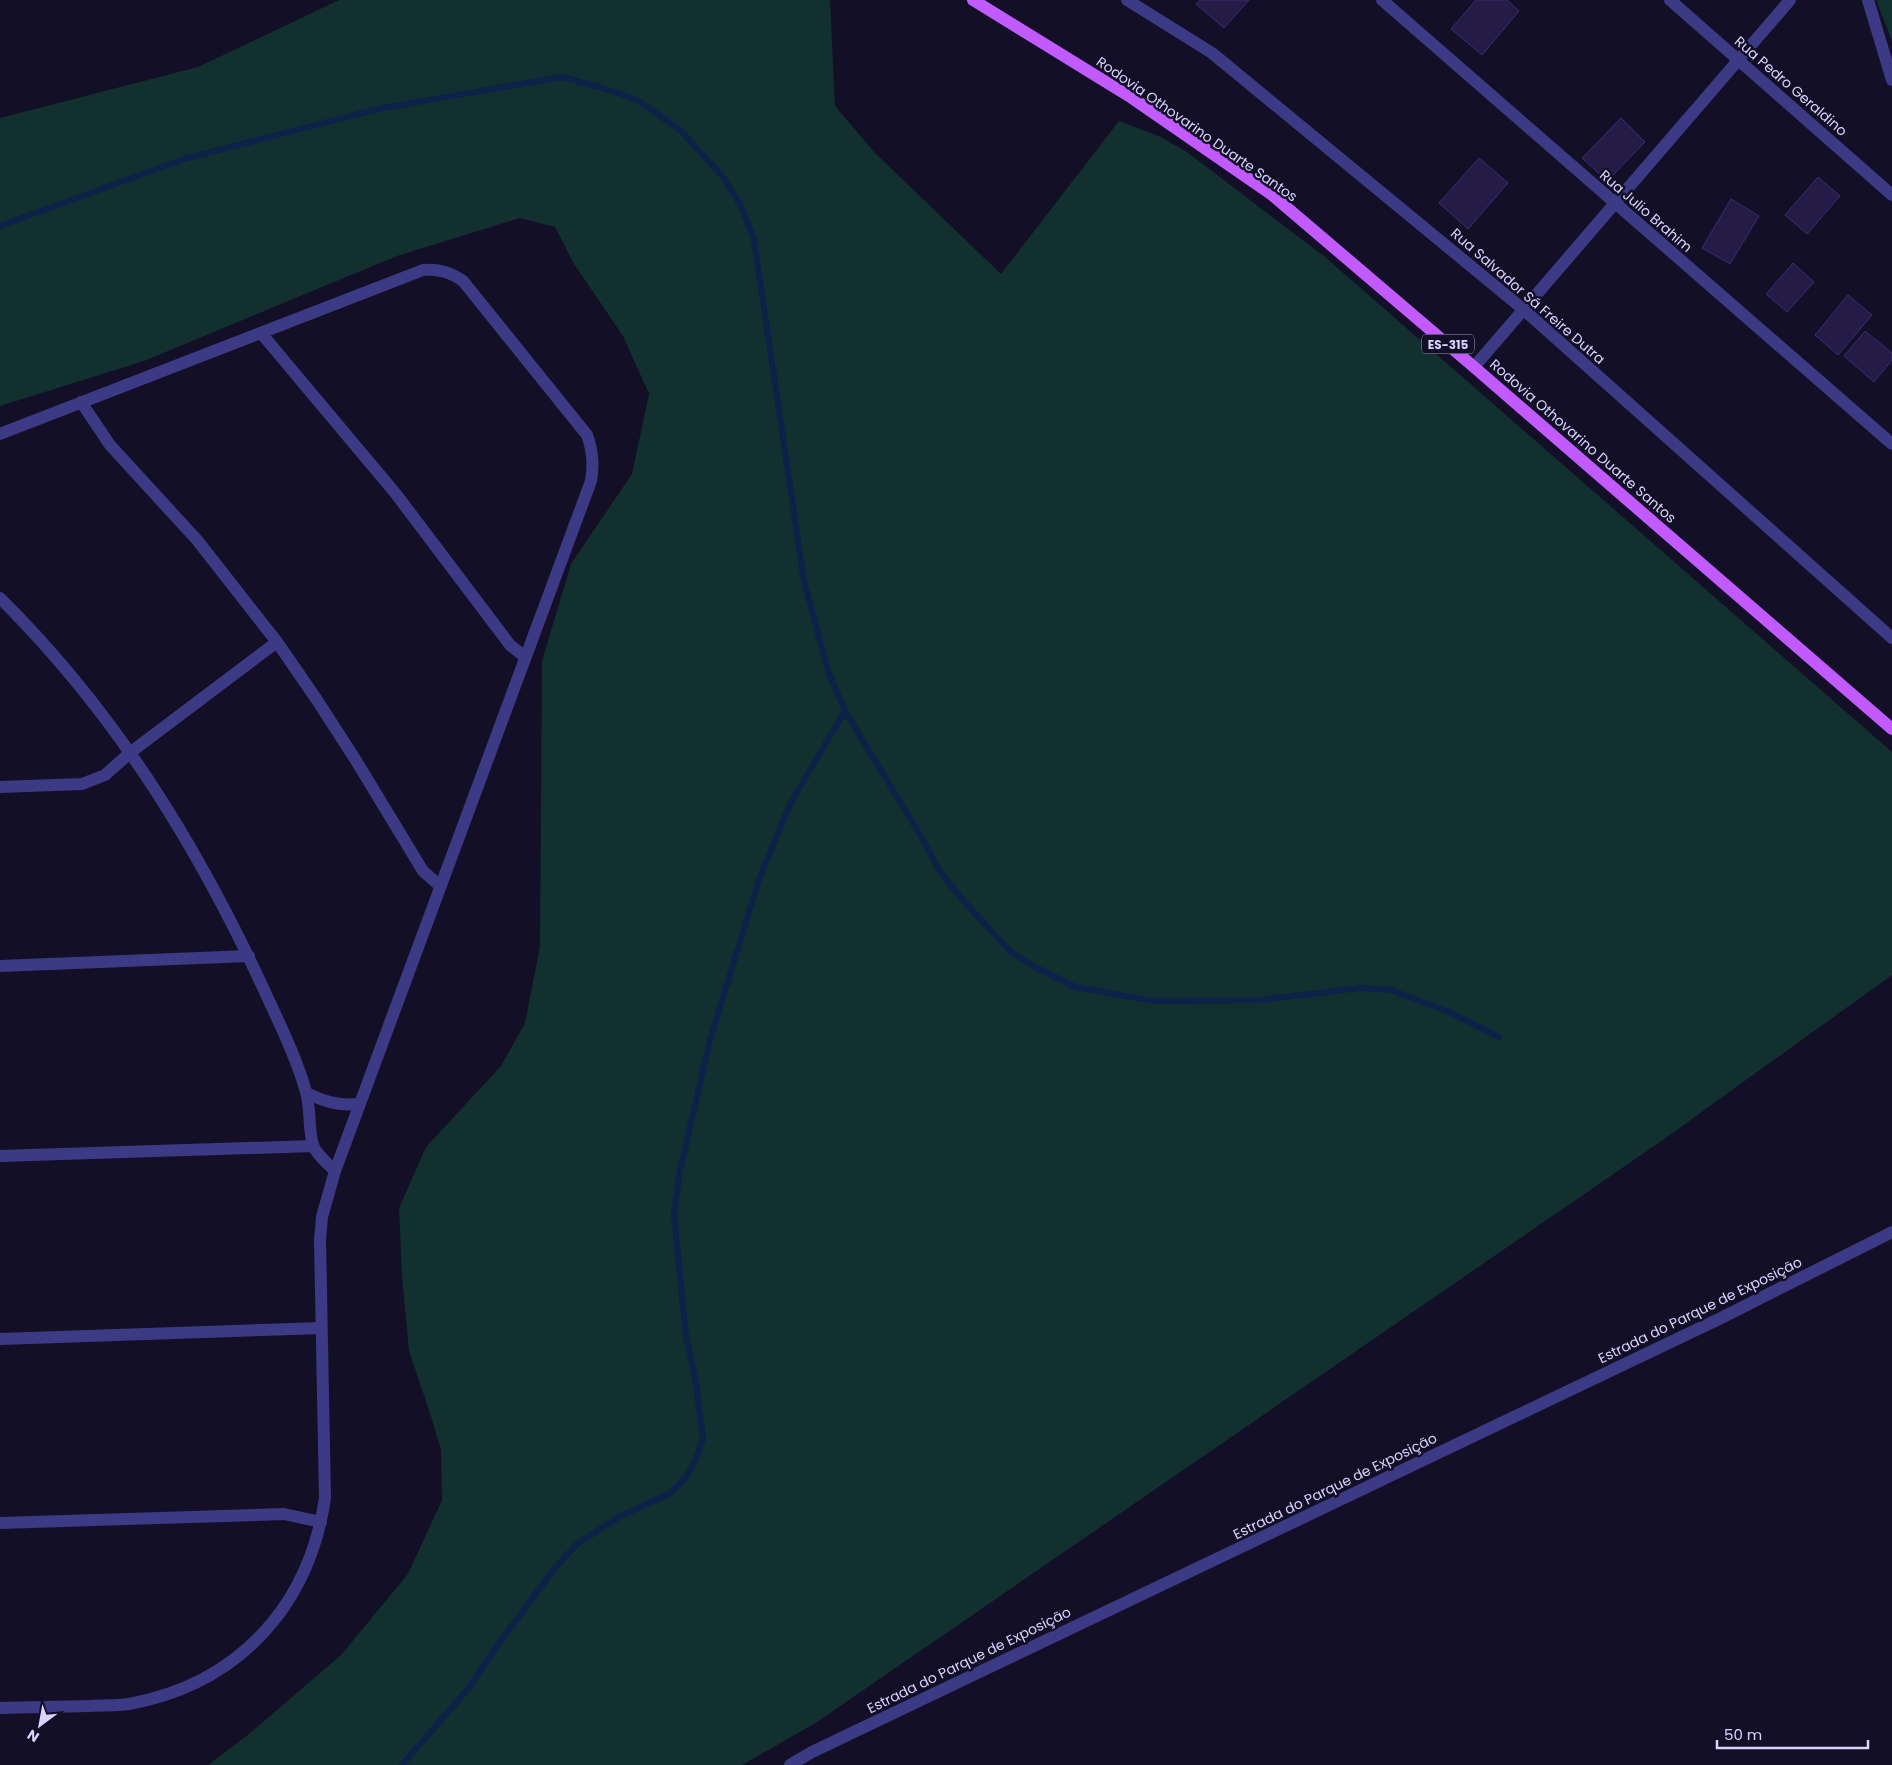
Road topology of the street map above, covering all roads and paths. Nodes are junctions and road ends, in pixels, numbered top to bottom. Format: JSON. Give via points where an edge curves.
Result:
{"nodes":[{"id":1,"x":973,"y":0,"type":"edge"},
{"id":2,"x":1127,"y":0,"type":"edge"},
{"id":3,"x":1382,"y":0,"type":"edge"},
{"id":4,"x":1670,"y":0,"type":"edge"},
{"id":5,"x":1790,"y":0,"type":"edge"},
{"id":6,"x":1868,"y":0,"type":"edge"},
{"id":7,"x":1739,"y":60,"type":"junction"},
{"id":8,"x":1892,"y":80,"type":"edge"},
{"id":9,"x":1892,"y":195,"type":"edge"},
{"id":10,"x":1614,"y":203,"type":"junction"},
{"id":11,"x":1523,"y":309,"type":"junction"},
{"id":12,"x":261,"y":332,"type":"junction"},
{"id":13,"x":1474,"y":367,"type":"junction"},
{"id":14,"x":81,"y":402,"type":"junction"},
{"id":15,"x":0,"y":434,"type":"edge"},
{"id":16,"x":1892,"y":444,"type":"edge"},
{"id":17,"x":0,"y":598,"type":"edge"},
{"id":18,"x":1892,"y":638,"type":"edge"},
{"id":19,"x":277,"y":642,"type":"junction"},
{"id":20,"x":525,"y":657,"type":"junction"},
{"id":21,"x":1892,"y":730,"type":"edge"},
{"id":22,"x":131,"y":752,"type":"junction"},
{"id":23,"x":0,"y":787,"type":"edge"},
{"id":24,"x":440,"y":886,"type":"junction"},
{"id":25,"x":249,"y":956,"type":"junction"},
{"id":26,"x":0,"y":966,"type":"edge"},
{"id":27,"x":307,"y":1093,"type":"junction"},
{"id":28,"x":360,"y":1104,"type":"junction"},
{"id":29,"x":313,"y":1146,"type":"junction"},
{"id":30,"x":0,"y":1156,"type":"edge"},
{"id":31,"x":335,"y":1171,"type":"junction"},
{"id":32,"x":1892,"y":1232,"type":"edge"},
{"id":33,"x":321,"y":1328,"type":"junction"},
{"id":34,"x":0,"y":1339,"type":"edge"},
{"id":35,"x":322,"y":1522,"type":"junction"},
{"id":36,"x":0,"y":1523,"type":"edge"},
{"id":37,"x":0,"y":1708,"type":"edge"},
{"id":38,"x":790,"y":1765,"type":"edge"}],
"edges":[{"from":1,"to":13,"type":"main road","name":"Rodovia Othovarino Duarte Santos","number":"ES-315","via":[[1132,98],[1271,194]]},
{"from":2,"to":11,"type":"street","name":"Rua Salvador Sá Freire Dutra","via":[[1212,54]]},
{"from":3,"to":10,"type":"street","name":"Rua Julio Brahim"},
{"from":4,"to":7,"type":"street","name":"Rua Pedro Geraldino"},
{"from":5,"to":7,"type":"street"},
{"from":6,"to":8,"type":"street"},
{"from":7,"to":9,"type":"street","name":"Rua Pedro Geraldino"},
{"from":7,"to":10,"type":"street"},
{"from":10,"to":11,"type":"street"},
{"from":10,"to":16,"type":"street","name":"Rua Julio Brahim"},
{"from":11,"to":13,"type":"street"},
{"from":11,"to":18,"type":"street","name":"Rua Salvador Sá Freire Dutra"},
{"from":12,"to":14,"type":"street"},
{"from":12,"to":20,"type":"street","via":[[396,494],[510,645]]},
{"from":12,"to":20,"type":"street","via":[[423,270],[444,271],[464,281],[587,435],[593,457],[590,481]]},
{"from":13,"to":21,"type":"main road","name":"Rodovia Othovarino Duarte Santos","number":"ES-315"},
{"from":14,"to":15,"type":"street"},
{"from":14,"to":19,"type":"street","via":[[110,445],[197,540]]},
{"from":17,"to":22,"type":"street","via":[[61,662]]},
{"from":19,"to":22,"type":"street"},
{"from":19,"to":24,"type":"street","via":[[327,715],[423,871]]},
{"from":20,"to":24,"type":"street"},
{"from":22,"to":23,"type":"street","via":[[105,775],[82,784]]},
{"from":22,"to":25,"type":"street","via":[[194,852]]},
{"from":24,"to":28,"type":"street"},
{"from":25,"to":26,"type":"street"},
{"from":25,"to":27,"type":"street"},
{"from":27,"to":28,"type":"street","via":[[334,1104]]},
{"from":27,"to":29,"type":"street"},
{"from":28,"to":31,"type":"street"},
{"from":29,"to":30,"type":"street"},
{"from":29,"to":31,"type":"street"},
{"from":31,"to":33,"type":"street","via":[[320,1232]]},
{"from":32,"to":38,"type":"street","name":"Estrada do Parque de Exposição","via":[[1719,1319],[821,1747]]},
{"from":33,"to":34,"type":"street"},
{"from":33,"to":35,"type":"street","via":[[325,1498]]},
{"from":35,"to":36,"type":"street","via":[[284,1514]]},
{"from":35,"to":37,"type":"street","via":[[306,1569],[281,1612],[246,1650],[202,1680],[177,1691],[126,1705]]}]}
